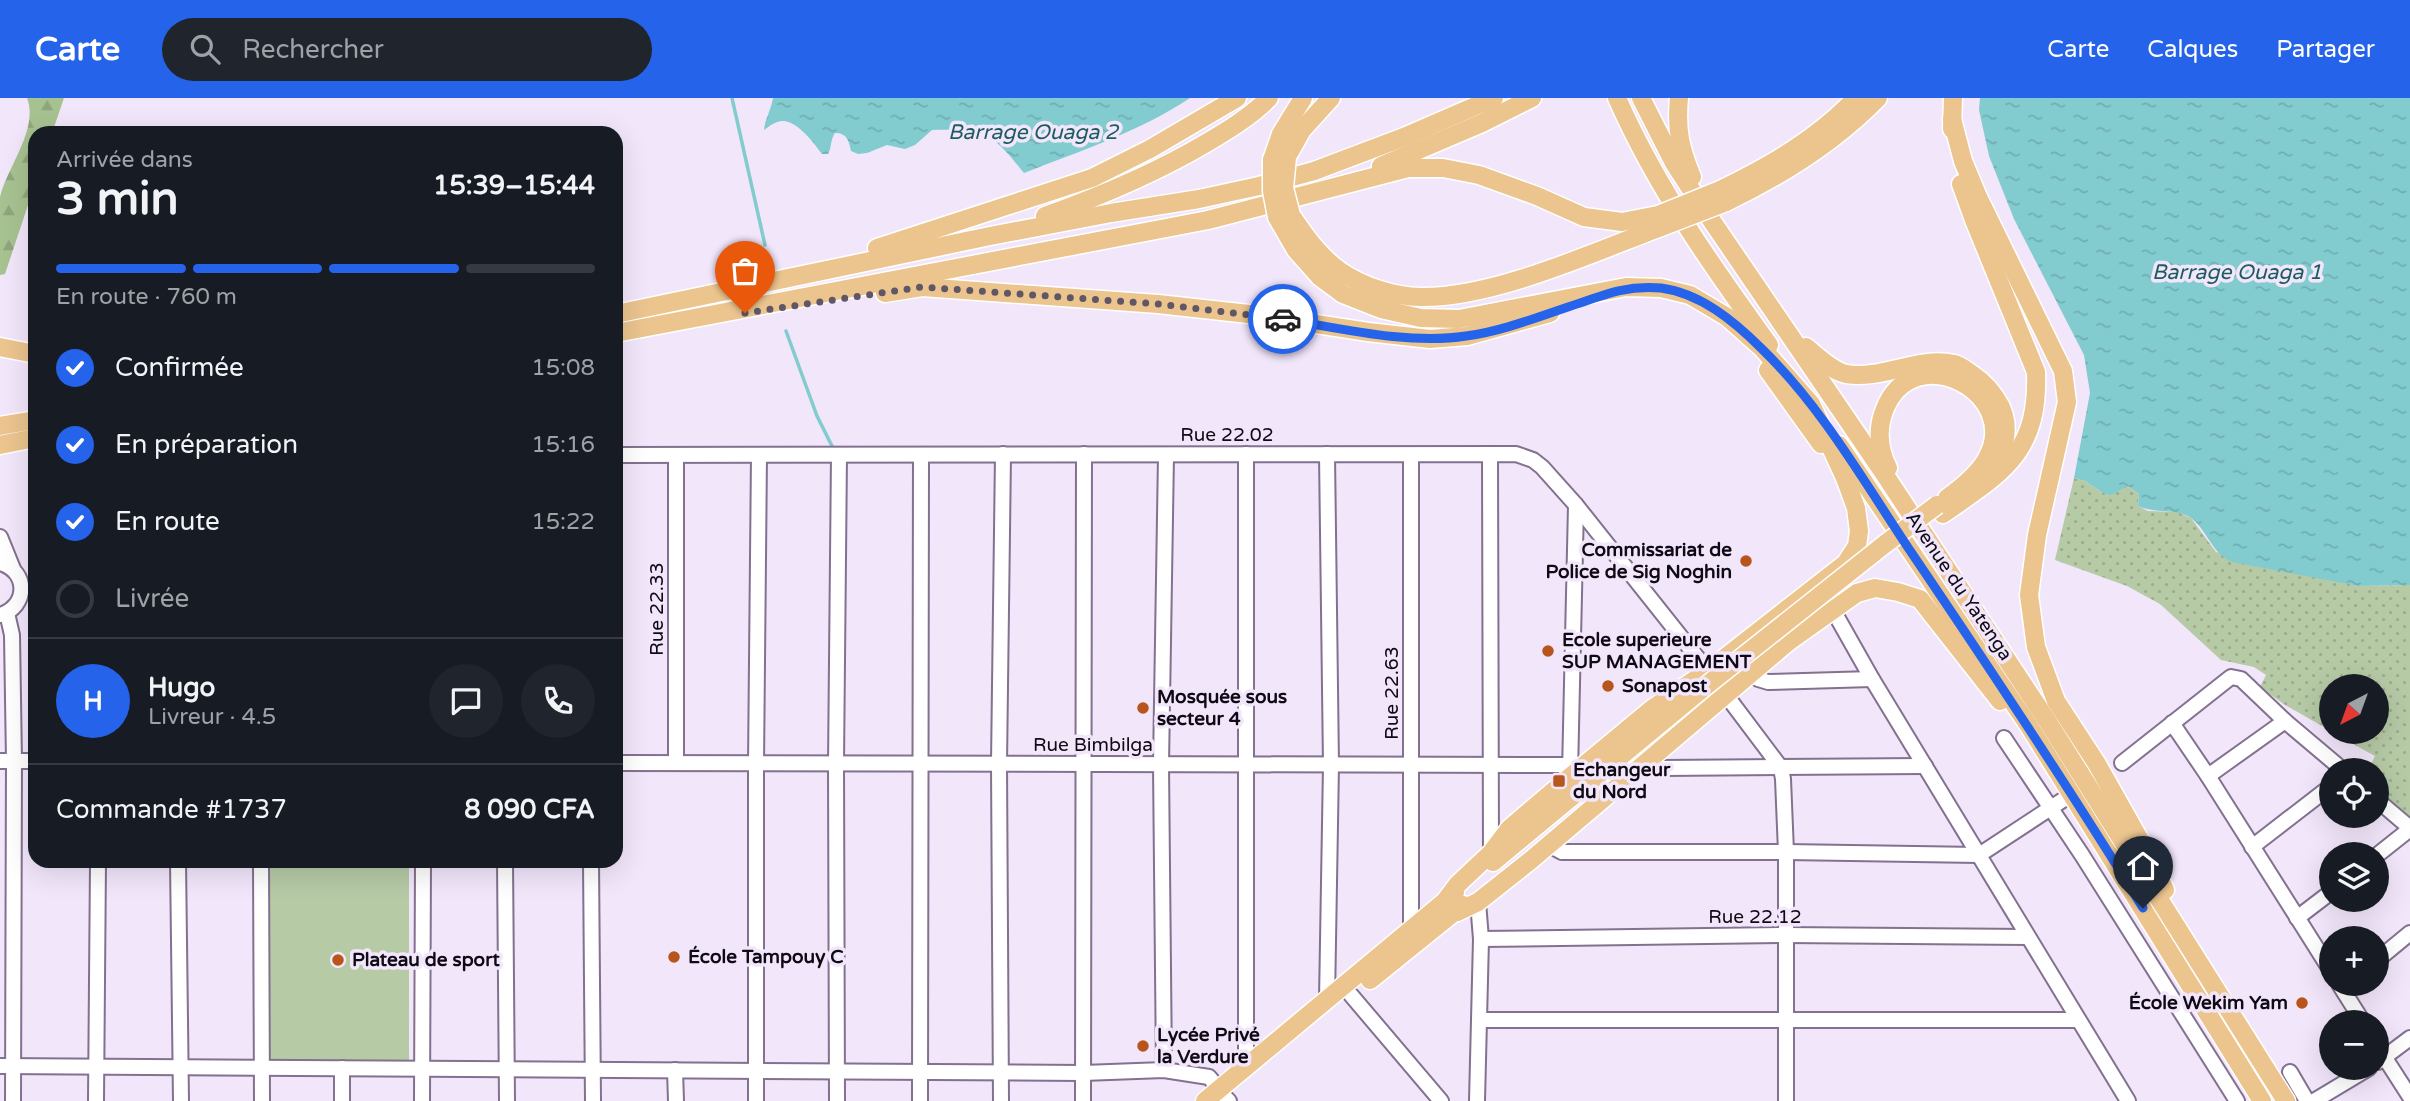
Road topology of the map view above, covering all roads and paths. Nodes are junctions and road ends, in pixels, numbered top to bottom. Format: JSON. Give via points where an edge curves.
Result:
{"nodes":[{"id":1,"x":1237,"y":98,"type":"edge"},
{"id":2,"x":1269,"y":98,"type":"edge"},
{"id":3,"x":1303,"y":98,"type":"edge"},
{"id":4,"x":1331,"y":98,"type":"edge"},
{"id":5,"x":1494,"y":98,"type":"edge"},
{"id":6,"x":1532,"y":98,"type":"edge"},
{"id":7,"x":1617,"y":98,"type":"edge"},
{"id":8,"x":1641,"y":98,"type":"edge"},
{"id":9,"x":1679,"y":98,"type":"edge"},
{"id":10,"x":1856,"y":98,"type":"edge"},
{"id":11,"x":1878,"y":98,"type":"edge"},
{"id":12,"x":1954,"y":98,"type":"edge"},
{"id":13,"x":1952,"y":119,"type":"junction"},
{"id":14,"x":1279,"y":159,"type":"junction"},
{"id":15,"x":1323,"y":190,"type":"junction"},
{"id":16,"x":1723,"y":196,"type":"junction"},
{"id":17,"x":1284,"y":216,"type":"junction"},
{"id":18,"x":1659,"y":221,"type":"junction"},
{"id":19,"x":1713,"y":225,"type":"junction"},
{"id":20,"x":990,"y":236,"type":"junction"},
{"id":21,"x":1626,"y":287,"type":"junction"},
{"id":22,"x":699,"y":296,"type":"junction"},
{"id":23,"x":623,"y":312,"type":"edge"},
{"id":24,"x":697,"y":317,"type":"junction"},
{"id":25,"x":1727,"y":317,"type":"junction"},
{"id":26,"x":623,"y":332,"type":"edge"},
{"id":27,"x":1789,"y":332,"type":"junction"},
{"id":28,"x":0,"y":347,"type":"edge"},
{"id":29,"x":28,"y":353,"type":"edge"},
{"id":30,"x":1811,"y":404,"type":"junction"},
{"id":31,"x":28,"y":421,"type":"edge"},
{"id":32,"x":1,"y":425,"type":"edge"},
{"id":33,"x":28,"y":440,"type":"edge"},
{"id":34,"x":3,"y":444,"type":"edge"},
{"id":35,"x":1003,"y":454,"type":"junction"},
{"id":36,"x":1084,"y":454,"type":"junction"},
{"id":37,"x":1246,"y":454,"type":"junction"},
{"id":38,"x":1327,"y":454,"type":"junction"},
{"id":39,"x":623,"y":455,"type":"edge"},
{"id":40,"x":676,"y":455,"type":"junction"},
{"id":41,"x":839,"y":455,"type":"junction"},
{"id":42,"x":921,"y":455,"type":"junction"},
{"id":43,"x":1166,"y":455,"type":"junction"},
{"id":44,"x":1411,"y":455,"type":"junction"},
{"id":45,"x":1490,"y":455,"type":"junction"},
{"id":46,"x":759,"y":456,"type":"junction"},
{"id":47,"x":1845,"y":478,"type":"junction"},
{"id":48,"x":1974,"y":492,"type":"junction"},
{"id":49,"x":1576,"y":505,"type":"junction"},
{"id":50,"x":1908,"y":509,"type":"junction"},
{"id":51,"x":1940,"y":509,"type":"junction"},
{"id":52,"x":0,"y":537,"type":"edge"},
{"id":53,"x":6,"y":566,"type":"edge"},
{"id":54,"x":28,"y":584,"type":"edge"},
{"id":55,"x":28,"y":599,"type":"edge"},
{"id":56,"x":19,"y":601,"type":"junction"},
{"id":57,"x":1833,"y":610,"type":"junction"},
{"id":58,"x":4,"y":614,"type":"edge"},
{"id":59,"x":6,"y":638,"type":"edge"},
{"id":60,"x":1708,"y":671,"type":"junction"},
{"id":61,"x":1752,"y":673,"type":"junction"},
{"id":62,"x":1872,"y":679,"type":"junction"},
{"id":63,"x":1724,"y":695,"type":"junction"},
{"id":64,"x":2285,"y":721,"type":"junction"},
{"id":65,"x":2172,"y":723,"type":"junction"},
{"id":66,"x":2029,"y":726,"type":"junction"},
{"id":67,"x":2004,"y":737,"type":"dead end"},
{"id":68,"x":2329,"y":758,"type":"edge"},
{"id":69,"x":1649,"y":759,"type":"junction"},
{"id":70,"x":7,"y":761,"type":"edge"},
{"id":71,"x":28,"y":761,"type":"edge"},
{"id":72,"x":623,"y":763,"type":"edge"},
{"id":73,"x":676,"y":763,"type":"junction"},
{"id":74,"x":2122,"y":763,"type":"dead end"},
{"id":75,"x":755,"y":764,"type":"junction"},
{"id":76,"x":836,"y":764,"type":"junction"},
{"id":77,"x":922,"y":764,"type":"junction"},
{"id":78,"x":999,"y":764,"type":"junction"},
{"id":79,"x":1246,"y":764,"type":"junction"},
{"id":80,"x":1082,"y":765,"type":"junction"},
{"id":81,"x":1161,"y":765,"type":"junction"},
{"id":82,"x":1331,"y":765,"type":"junction"},
{"id":83,"x":1412,"y":765,"type":"junction"},
{"id":84,"x":1491,"y":765,"type":"junction"},
{"id":85,"x":1925,"y":766,"type":"junction"},
{"id":86,"x":1781,"y":768,"type":"junction"},
{"id":87,"x":1570,"y":771,"type":"junction"},
{"id":88,"x":2208,"y":776,"type":"junction"},
{"id":89,"x":2072,"y":794,"type":"junction"},
{"id":90,"x":2319,"y":795,"type":"edge"},
{"id":91,"x":2051,"y":808,"type":"junction"},
{"id":92,"x":2389,"y":810,"type":"edge"},
{"id":93,"x":2410,"y":829,"type":"edge"},
{"id":94,"x":1549,"y":845,"type":"junction"},
{"id":95,"x":2389,"y":846,"type":"edge"},
{"id":96,"x":2252,"y":847,"type":"junction"},
{"id":97,"x":1786,"y":852,"type":"junction"},
{"id":98,"x":1491,"y":853,"type":"junction"},
{"id":99,"x":1979,"y":855,"type":"junction"},
{"id":100,"x":97,"y":868,"type":"edge"},
{"id":101,"x":178,"y":868,"type":"edge"},
{"id":102,"x":261,"y":868,"type":"edge"},
{"id":103,"x":423,"y":868,"type":"edge"},
{"id":104,"x":505,"y":868,"type":"edge"},
{"id":105,"x":591,"y":868,"type":"edge"},
{"id":106,"x":2319,"y":901,"type":"edge"},
{"id":107,"x":1478,"y":902,"type":"junction"},
{"id":108,"x":1451,"y":906,"type":"junction"},
{"id":109,"x":2297,"y":918,"type":"junction"},
{"id":110,"x":1411,"y":931,"type":"junction"},
{"id":111,"x":2410,"y":933,"type":"edge"},
{"id":112,"x":1785,"y":935,"type":"junction"},
{"id":113,"x":2028,"y":937,"type":"junction"},
{"id":114,"x":1481,"y":939,"type":"junction"},
{"id":115,"x":2389,"y":950,"type":"edge"},
{"id":116,"x":2319,"y":952,"type":"edge"},
{"id":117,"x":2200,"y":964,"type":"junction"},
{"id":118,"x":1351,"y":995,"type":"junction"},
{"id":119,"x":1327,"y":1000,"type":"junction"},
{"id":120,"x":1480,"y":1020,"type":"junction"},
{"id":121,"x":1786,"y":1020,"type":"junction"},
{"id":122,"x":2078,"y":1020,"type":"junction"},
{"id":123,"x":2410,"y":1038,"type":"edge"},
{"id":124,"x":2389,"y":1054,"type":"edge"},
{"id":125,"x":6,"y":1066,"type":"edge"},
{"id":126,"x":96,"y":1066,"type":"junction"},
{"id":127,"x":181,"y":1067,"type":"junction"},
{"id":128,"x":262,"y":1067,"type":"junction"},
{"id":129,"x":1246,"y":1067,"type":"junction"},
{"id":130,"x":342,"y":1068,"type":"junction"},
{"id":131,"x":422,"y":1069,"type":"junction"},
{"id":132,"x":507,"y":1069,"type":"junction"},
{"id":133,"x":593,"y":1070,"type":"junction"},
{"id":134,"x":675,"y":1070,"type":"junction"},
{"id":135,"x":1164,"y":1070,"type":"junction"},
{"id":136,"x":2389,"y":1070,"type":"edge"},
{"id":137,"x":757,"y":1071,"type":"junction"},
{"id":138,"x":837,"y":1072,"type":"junction"},
{"id":139,"x":920,"y":1072,"type":"junction"},
{"id":140,"x":1000,"y":1072,"type":"junction"},
{"id":141,"x":2290,"y":1072,"type":"dead end"},
{"id":142,"x":1083,"y":1073,"type":"junction"},
{"id":143,"x":2349,"y":1080,"type":"edge"},
{"id":144,"x":2410,"y":1097,"type":"edge"},
{"id":145,"x":1224,"y":1098,"type":"edge"},
{"id":146,"x":13,"y":1101,"type":"edge"},
{"id":147,"x":96,"y":1101,"type":"edge"},
{"id":148,"x":181,"y":1101,"type":"edge"},
{"id":149,"x":262,"y":1101,"type":"edge"},
{"id":150,"x":342,"y":1101,"type":"edge"},
{"id":151,"x":422,"y":1101,"type":"edge"},
{"id":152,"x":507,"y":1101,"type":"edge"},
{"id":153,"x":593,"y":1101,"type":"edge"},
{"id":154,"x":676,"y":1101,"type":"edge"},
{"id":155,"x":756,"y":1101,"type":"edge"},
{"id":156,"x":837,"y":1101,"type":"edge"},
{"id":157,"x":920,"y":1101,"type":"edge"},
{"id":158,"x":1001,"y":1101,"type":"edge"},
{"id":159,"x":1083,"y":1101,"type":"edge"},
{"id":160,"x":1202,"y":1101,"type":"edge"},
{"id":161,"x":1441,"y":1101,"type":"edge"},
{"id":162,"x":1477,"y":1101,"type":"edge"},
{"id":163,"x":1786,"y":1101,"type":"edge"},
{"id":164,"x":2128,"y":1101,"type":"edge"},
{"id":165,"x":2237,"y":1101,"type":"edge"},
{"id":166,"x":2262,"y":1101,"type":"edge"},
{"id":167,"x":2286,"y":1101,"type":"edge"},
{"id":168,"x":2307,"y":1101,"type":"edge"},
{"id":169,"x":2314,"y":1101,"type":"edge"}],
"edges":[{"from":1,"to":22,"type":"main road","via":[[1092,178],[885,247],[772,271]]},
{"from":2,"to":20,"type":"main road","via":[[1235,126],[1170,164],[1094,199]]},
{"from":3,"to":14,"type":"main road","via":[[1281,134]]},
{"from":4,"to":14,"type":"main road"},
{"from":5,"to":20,"type":"main road","via":[[1314,171],[1199,199]]},
{"from":6,"to":15,"type":"main road"},
{"from":7,"to":30,"type":"main road","name":"Avenue du Yatenga","via":[[1634,137],[1689,231]]},
{"from":8,"to":19,"type":"main road","name":"Avenue du Yatenga"},
{"from":9,"to":19,"type":"main road","via":[[1676,123],[1685,159]]},
{"from":10,"to":16,"type":"main road","via":[[1804,144]]},
{"from":11,"to":16,"type":"main road","via":[[1809,157],[1766,183]]},
{"from":12,"to":13,"type":"main road"},
{"from":13,"to":48,"type":"main road","via":[[1954,164],[2036,372],[2037,398],[2029,432],[2015,457]]},
{"from":13,"to":117,"type":"main road","via":[[1968,173],[2063,371],[2067,402],[2037,535],[2029,595],[2036,648],[2056,701],[2098,764],[2147,853]]},
{"from":14,"to":17,"type":"main road","bridge":true},
{"from":15,"to":18,"type":"main road","via":[[1408,168],[1443,168],[1537,196],[1584,217]]},
{"from":15,"to":24,"type":"main road","via":[[1208,220]]},
{"from":16,"to":18,"type":"main road","bridge":true},
{"from":17,"to":18,"type":"main road","via":[[1340,271],[1378,289],[1419,298],[1471,292],[1532,274]]},
{"from":17,"to":21,"type":"main road","via":[[1304,259],[1320,277],[1343,294],[1421,318],[1460,319]]},
{"from":19,"to":27,"type":"main road","name":"Avenue du Yatenga"},
{"from":20,"to":22,"type":"main road"},
{"from":21,"to":24,"type":"main road","via":[[1467,336],[1430,339],[1171,305],[922,287]]},
{"from":21,"to":25,"type":"main road","via":[[1690,295]]},
{"from":22,"to":23,"type":"main road"},
{"from":24,"to":26,"type":"main road"},
{"from":25,"to":30,"type":"main road","via":[[1762,348]]},
{"from":25,"to":47,"type":"main road"},
{"from":27,"to":48,"type":"main road","via":[[1843,373],[1955,364],[1981,380],[2005,415],[2005,447]]},
{"from":27,"to":50,"type":"main road","name":"Avenue du Yatenga"},
{"from":28,"to":29,"type":"main road"},
{"from":30,"to":47,"type":"main road"},
{"from":30,"to":66,"type":"main road","name":"Avenue du Yatenga"},
{"from":31,"to":32,"type":"main road"},
{"from":33,"to":34,"type":"main road"},
{"from":35,"to":36,"type":"street","name":"Rue 22.02"},
{"from":35,"to":42,"type":"street","name":"Rue 22.02"},
{"from":35,"to":78,"type":"street"},
{"from":36,"to":43,"type":"street","name":"Rue 22.02"},
{"from":36,"to":80,"type":"street"},
{"from":37,"to":38,"type":"street","name":"Rue 22.02"},
{"from":37,"to":43,"type":"street","name":"Rue 22.02"},
{"from":37,"to":79,"type":"street"},
{"from":38,"to":44,"type":"street","name":"Rue 22.02"},
{"from":38,"to":82,"type":"street"},
{"from":39,"to":40,"type":"street","name":"Rue 22.02"},
{"from":40,"to":46,"type":"street","name":"Rue 22.02"},
{"from":40,"to":73,"type":"street","name":"Rue 22.33"},
{"from":41,"to":42,"type":"street","name":"Rue 22.02"},
{"from":41,"to":46,"type":"street","name":"Rue 22.02"},
{"from":41,"to":76,"type":"street"},
{"from":42,"to":77,"type":"street"},
{"from":43,"to":81,"type":"street"},
{"from":44,"to":45,"type":"street","name":"Rue 22.02"},
{"from":44,"to":83,"type":"street","name":"Rue 22.63"},
{"from":45,"to":49,"type":"street","name":"Rue 22.02","via":[[1522,455],[1532,460]]},
{"from":45,"to":84,"type":"street"},
{"from":46,"to":75,"type":"street"},
{"from":47,"to":60,"type":"main road","via":[[1859,530],[1857,546],[1846,563]]},
{"from":48,"to":51,"type":"main road"},
{"from":49,"to":60,"type":"street","name":"Rue 22.02"},
{"from":49,"to":87,"type":"street"},
{"from":50,"to":51,"type":"main road","via":[[1884,459],[1878,433],[1888,401],[1902,384],[1927,374],[1950,376],[1970,387],[1992,415],[1993,440],[1986,460]]},
{"from":50,"to":117,"type":"main road","name":"Avenue du Yatenga"},
{"from":51,"to":108,"type":"main road","bridge":true,"via":[[1885,544],[1712,681]]},
{"from":52,"to":53,"type":"street"},
{"from":53,"to":54,"type":"street"},
{"from":54,"to":56,"type":"street"},
{"from":55,"to":56,"type":"street"},
{"from":56,"to":58,"type":"street"},
{"from":57,"to":61,"type":"main road"},
{"from":57,"to":62,"type":"street"},
{"from":57,"to":66,"type":"main road","via":[[1857,593],[1875,588],[1920,599],[1994,696]]},
{"from":58,"to":59,"type":"street"},
{"from":59,"to":70,"type":"street"},
{"from":60,"to":63,"type":"street","name":"Rue 22.02"},
{"from":60,"to":87,"type":"main road"},
{"from":61,"to":62,"type":"street","via":[[1768,682]]},
{"from":61,"to":63,"type":"main road"},
{"from":62,"to":85,"type":"street"},
{"from":63,"to":69,"type":"main road"},
{"from":63,"to":86,"type":"street","name":"Rue 22.02"},
{"from":64,"to":65,"type":"street","via":[[2241,679],[2231,677]]},
{"from":64,"to":68,"type":"street"},
{"from":64,"to":88,"type":"street"},
{"from":65,"to":74,"type":"street"},
{"from":65,"to":88,"type":"street"},
{"from":66,"to":89,"type":"main road","name":"Avenue du Yatenga"},
{"from":67,"to":91,"type":"street"},
{"from":69,"to":86,"type":"street","via":[[1663,768]]},
{"from":69,"to":94,"type":"main road"},
{"from":70,"to":71,"type":"street"},
{"from":70,"to":125,"type":"street"},
{"from":72,"to":73,"type":"street","name":"Rue Bimbilga"},
{"from":73,"to":75,"type":"street","name":"Rue Bimbilga"},
{"from":75,"to":76,"type":"street","name":"Rue Bimbilga"},
{"from":75,"to":137,"type":"street"},
{"from":76,"to":77,"type":"street","name":"Rue Bimbilga"},
{"from":76,"to":138,"type":"street"},
{"from":77,"to":78,"type":"street","name":"Rue Bimbilga"},
{"from":77,"to":139,"type":"street"},
{"from":78,"to":80,"type":"street","name":"Rue Bimbilga"},
{"from":78,"to":140,"type":"street"},
{"from":79,"to":81,"type":"street","name":"Rue Bimbilga"},
{"from":79,"to":82,"type":"street","name":"Rue Bimbilga"},
{"from":79,"to":129,"type":"street"},
{"from":80,"to":81,"type":"street","name":"Rue Bimbilga"},
{"from":80,"to":142,"type":"street"},
{"from":81,"to":135,"type":"street"},
{"from":82,"to":83,"type":"street","name":"Rue Bimbilga"},
{"from":82,"to":119,"type":"street"},
{"from":83,"to":84,"type":"street","name":"Rue Bimbilga"},
{"from":83,"to":110,"type":"street","name":"Rue 22.63"},
{"from":84,"to":87,"type":"street","name":"Rue Bimbilga"},
{"from":84,"to":98,"type":"street"},
{"from":85,"to":86,"type":"street"},
{"from":85,"to":99,"type":"street"},
{"from":86,"to":97,"type":"street"},
{"from":87,"to":98,"type":"main road","via":[[1510,828]]},
{"from":88,"to":96,"type":"street"},
{"from":89,"to":91,"type":"street"},
{"from":89,"to":166,"type":"main road","name":"Avenue du Yatenga"},
{"from":90,"to":96,"type":"street"},
{"from":91,"to":99,"type":"street"},
{"from":91,"to":165,"type":"street"},
{"from":92,"to":93,"type":"street"},
{"from":93,"to":95,"type":"street"},
{"from":94,"to":97,"type":"street","via":[[1562,852]]},
{"from":94,"to":107,"type":"main road"},
{"from":96,"to":109,"type":"street"},
{"from":97,"to":99,"type":"street"},
{"from":97,"to":112,"type":"street"},
{"from":98,"to":108,"type":"main road","via":[[1458,884]]},
{"from":99,"to":113,"type":"street"},
{"from":100,"to":126,"type":"street"},
{"from":101,"to":127,"type":"street"},
{"from":102,"to":128,"type":"street"},
{"from":103,"to":131,"type":"street"},
{"from":104,"to":132,"type":"street"},
{"from":105,"to":133,"type":"street"},
{"from":106,"to":109,"type":"street"},
{"from":107,"to":108,"type":"main road"},
{"from":107,"to":114,"type":"street"},
{"from":108,"to":110,"type":"main road"},
{"from":108,"to":118,"type":"main road"},
{"from":109,"to":116,"type":"street"},
{"from":110,"to":119,"type":"main road"},
{"from":111,"to":115,"type":"street"},
{"from":112,"to":113,"type":"street","name":"Rue 22.12"},
{"from":112,"to":114,"type":"street","name":"Rue 22.12"},
{"from":112,"to":121,"type":"street"},
{"from":113,"to":122,"type":"street"},
{"from":114,"to":120,"type":"street"},
{"from":117,"to":167,"type":"main road","name":"Avenue du Yatenga"},
{"from":118,"to":145,"type":"main road"},
{"from":118,"to":161,"type":"street"},
{"from":119,"to":129,"type":"main road"},
{"from":120,"to":121,"type":"street"},
{"from":120,"to":162,"type":"street"},
{"from":121,"to":122,"type":"street"},
{"from":121,"to":163,"type":"street"},
{"from":122,"to":164,"type":"street"},
{"from":123,"to":124,"type":"street"},
{"from":125,"to":126,"type":"street"},
{"from":125,"to":146,"type":"street"},
{"from":126,"to":127,"type":"street"},
{"from":126,"to":147,"type":"street"},
{"from":127,"to":128,"type":"street"},
{"from":127,"to":148,"type":"street"},
{"from":128,"to":130,"type":"street"},
{"from":128,"to":149,"type":"street"},
{"from":129,"to":145,"type":"main road"},
{"from":130,"to":131,"type":"street"},
{"from":130,"to":150,"type":"street"},
{"from":131,"to":132,"type":"street"},
{"from":131,"to":151,"type":"street"},
{"from":132,"to":133,"type":"street"},
{"from":132,"to":152,"type":"street"},
{"from":133,"to":134,"type":"street"},
{"from":133,"to":153,"type":"street"},
{"from":134,"to":137,"type":"street"},
{"from":134,"to":154,"type":"street"},
{"from":135,"to":142,"type":"street"},
{"from":135,"to":145,"type":"street","via":[[1204,1074]]},
{"from":136,"to":144,"type":"street"},
{"from":137,"to":138,"type":"street"},
{"from":137,"to":155,"type":"street"},
{"from":138,"to":139,"type":"street"},
{"from":138,"to":156,"type":"street"},
{"from":139,"to":140,"type":"street"},
{"from":139,"to":157,"type":"street"},
{"from":140,"to":142,"type":"street"},
{"from":140,"to":158,"type":"street"},
{"from":141,"to":168,"type":"street"},
{"from":142,"to":159,"type":"street"},
{"from":143,"to":169,"type":"street"},
{"from":145,"to":160,"type":"main road"}]}
